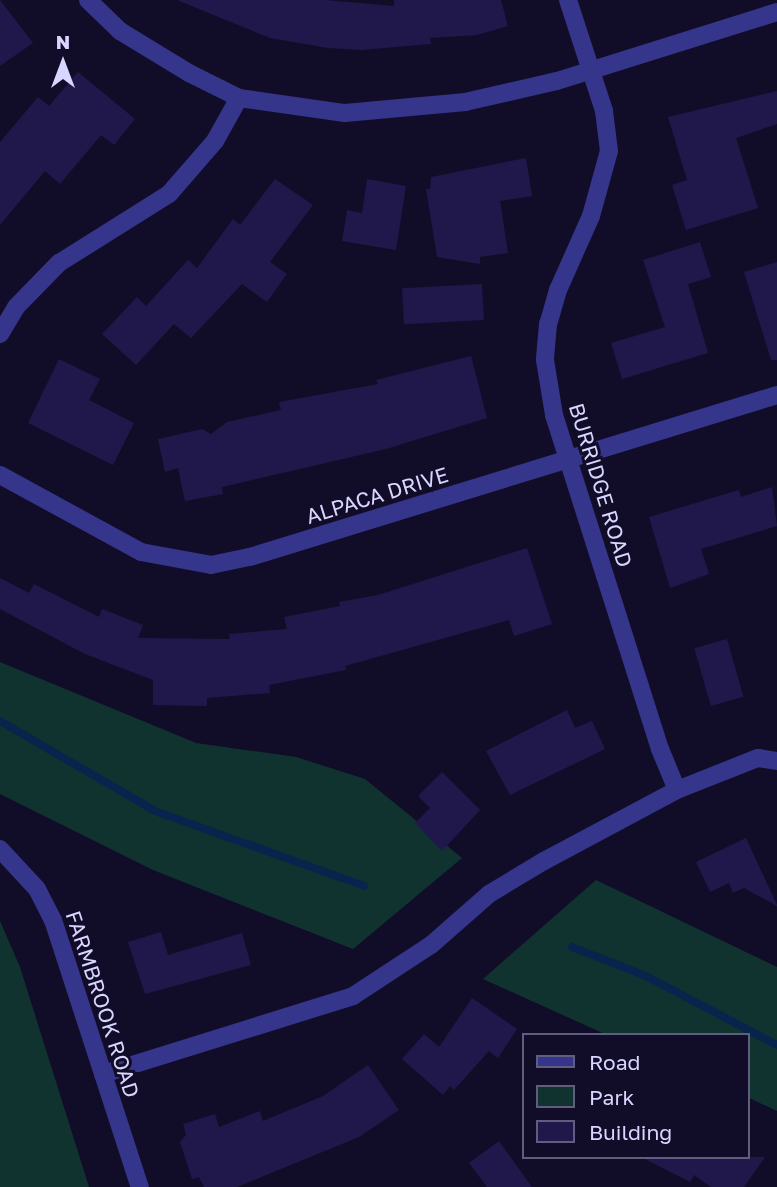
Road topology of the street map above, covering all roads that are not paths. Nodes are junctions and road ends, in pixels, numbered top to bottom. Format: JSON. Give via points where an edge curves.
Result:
{"nodes":[{"id":1,"x":88,"y":0,"type":"edge"},
{"id":2,"x":568,"y":0,"type":"edge"},
{"id":3,"x":777,"y":12,"type":"edge"},
{"id":4,"x":591,"y":70,"type":"junction"},
{"id":5,"x":239,"y":98,"type":"junction"},
{"id":6,"x":0,"y":334,"type":"edge"},
{"id":7,"x":777,"y":394,"type":"edge"},
{"id":8,"x":568,"y":460,"type":"junction"},
{"id":9,"x":0,"y":475,"type":"edge"},
{"id":10,"x":777,"y":761,"type":"edge"},
{"id":11,"x":677,"y":790,"type":"junction"},
{"id":12,"x":0,"y":849,"type":"edge"},
{"id":13,"x":103,"y":1074,"type":"junction"},
{"id":14,"x":140,"y":1187,"type":"edge"}],
"edges":[{"from":1,"to":5,"type":"street","via":[[120,31]]},
{"from":2,"to":4,"type":"street","name":"BURRIDGE ROAD"},
{"from":3,"to":4,"type":"street"},
{"from":4,"to":5,"type":"street","via":[[465,102],[345,113]]},
{"from":4,"to":8,"type":"street","name":"BURRIDGE ROAD","via":[[610,151],[591,216],[558,290],[548,324],[545,360],[554,415]]},
{"from":5,"to":6,"type":"street","via":[[215,141],[169,194],[59,263],[16,307]]},
{"from":7,"to":8,"type":"street","name":"ALPACA DRIVE"},
{"from":8,"to":9,"type":"street","name":"ALPACA DRIVE","via":[[250,558],[211,565],[141,552]]},
{"from":8,"to":11,"type":"street","name":"BURRIDGE ROAD"},
{"from":10,"to":11,"type":"street","via":[[758,758]]},
{"from":11,"to":13,"type":"street","via":[[489,894],[431,946],[354,996]]},
{"from":12,"to":13,"type":"street","name":"FARMBROOK ROAD","via":[[37,889],[53,920]]},
{"from":13,"to":14,"type":"street","name":"FARMBROOK ROAD"}]}
